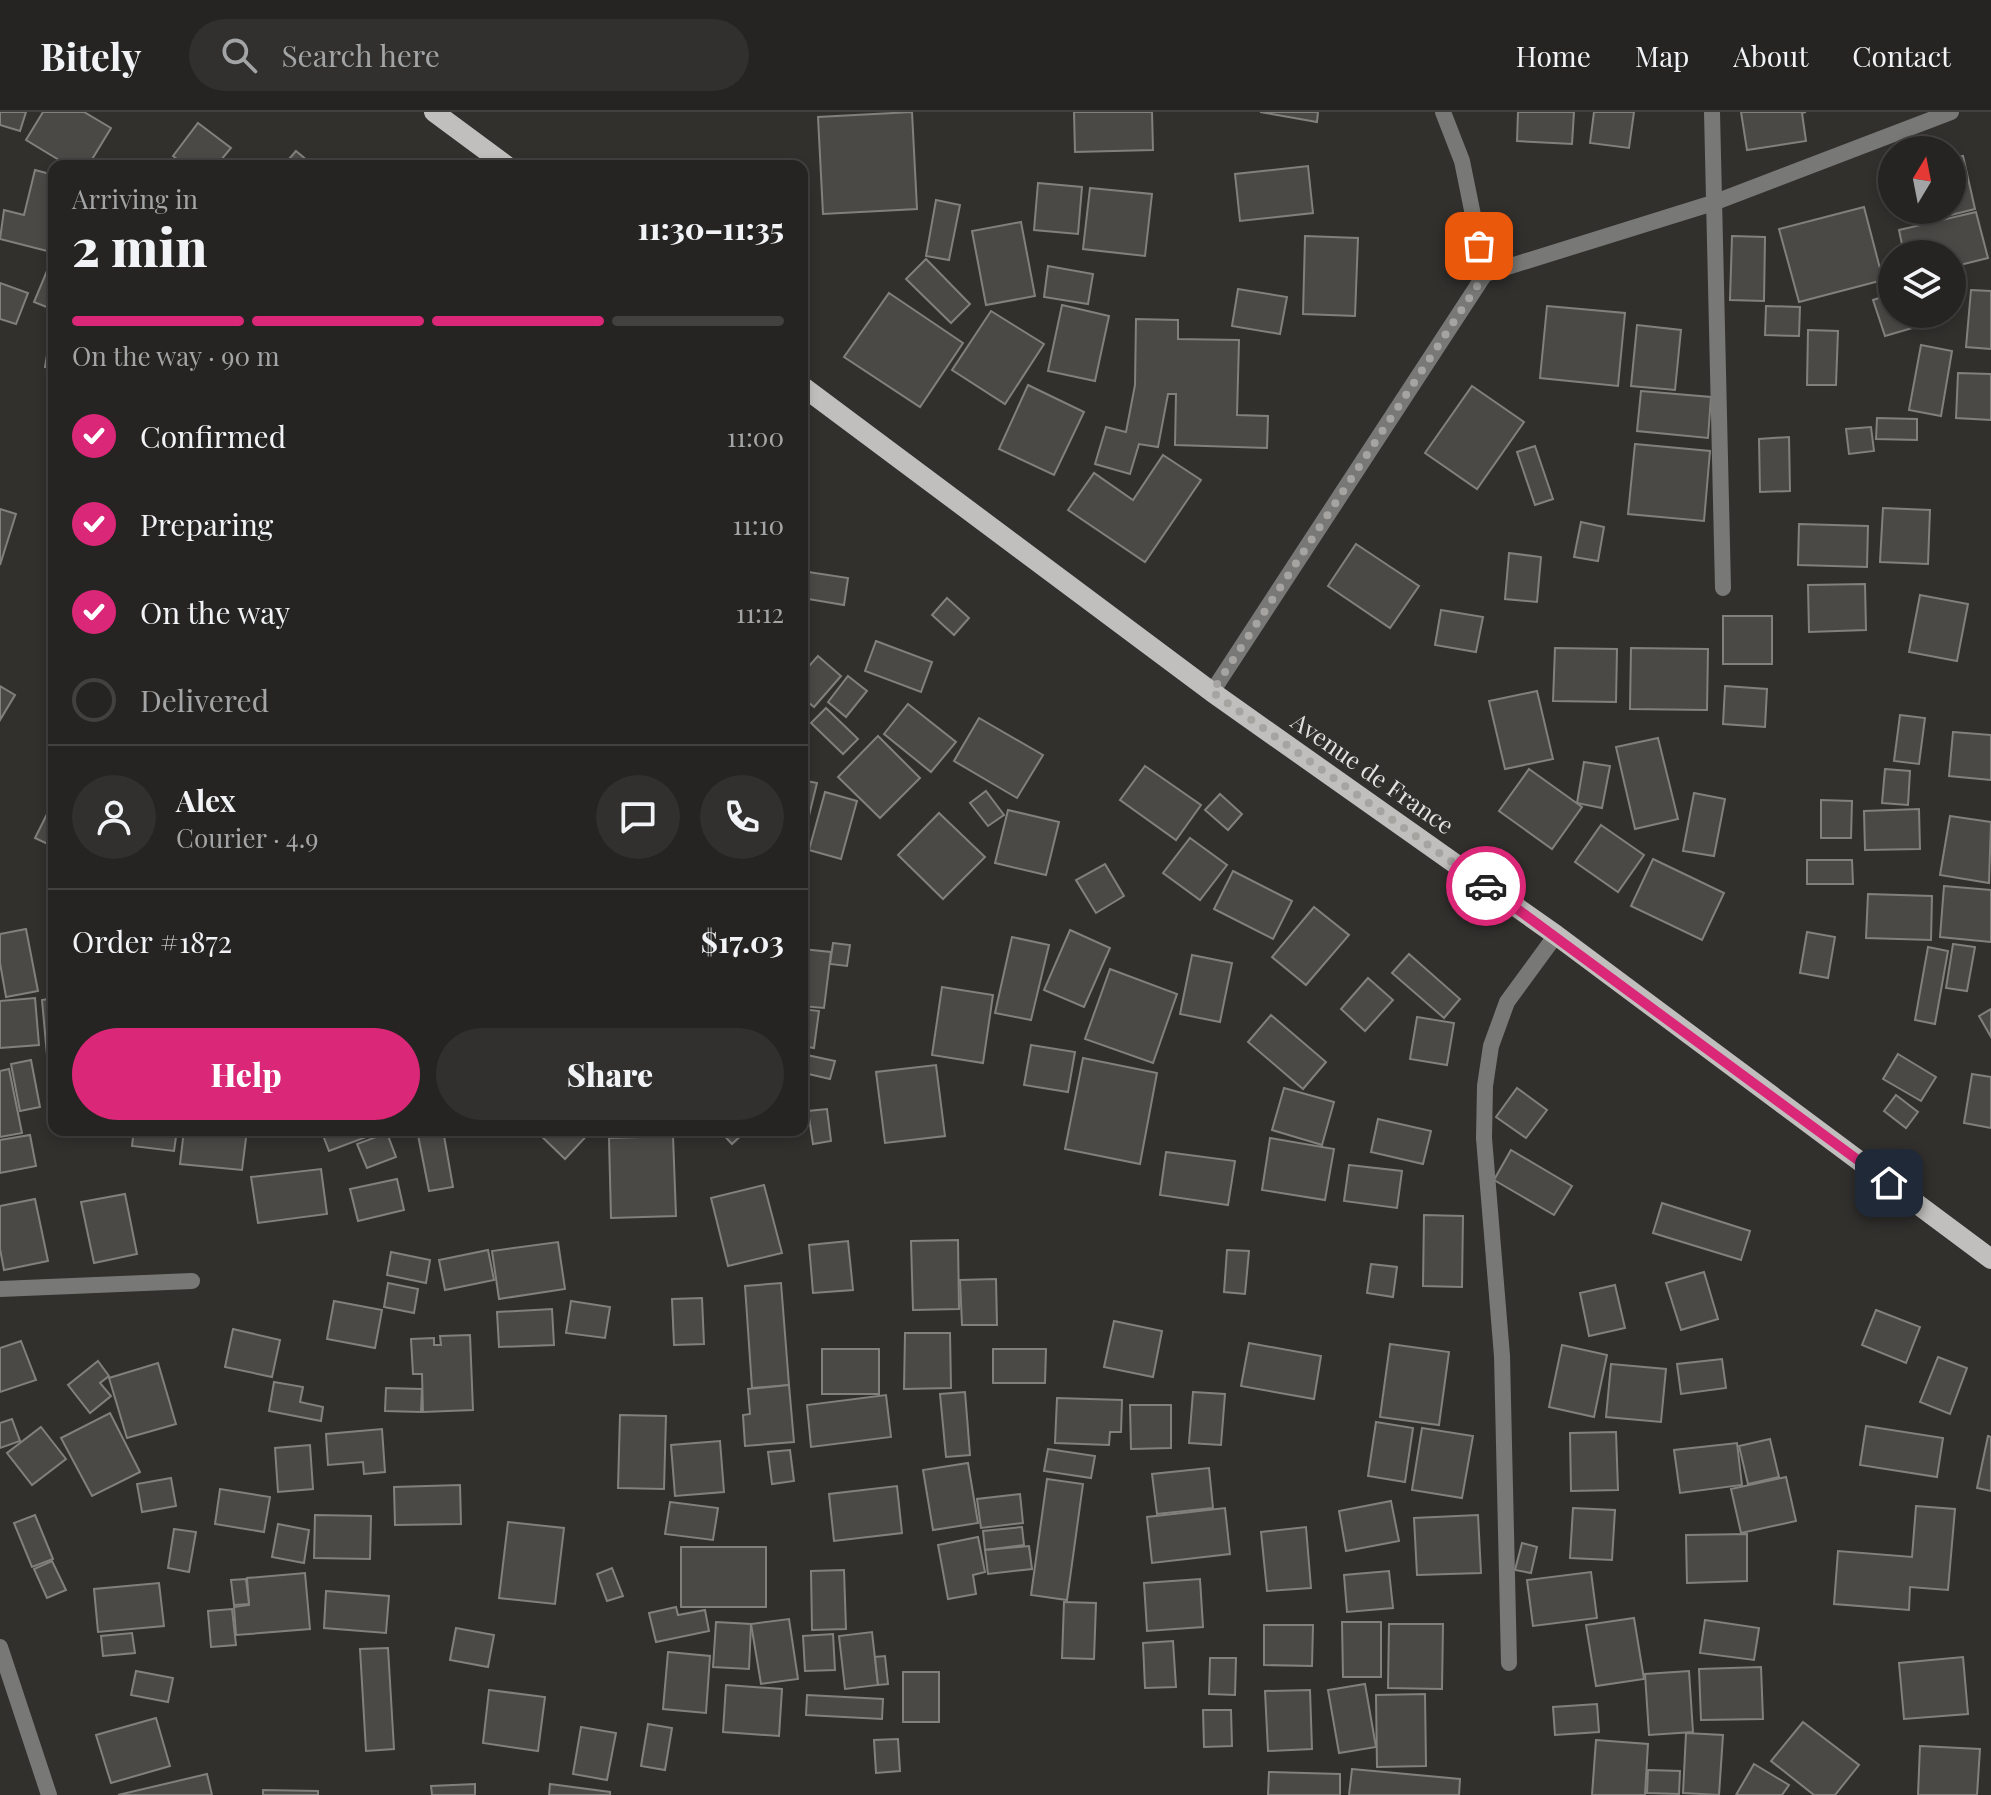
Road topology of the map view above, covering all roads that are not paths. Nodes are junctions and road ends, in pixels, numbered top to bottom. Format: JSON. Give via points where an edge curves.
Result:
{"nodes":[{"id":1,"x":434,"y":112,"type":"edge"},
{"id":2,"x":1443,"y":112,"type":"edge"},
{"id":3,"x":1712,"y":112,"type":"edge"},
{"id":4,"x":1951,"y":112,"type":"edge"},
{"id":5,"x":499,"y":160,"type":"edge"},
{"id":6,"x":1713,"y":203,"type":"junction"},
{"id":7,"x":1485,"y":274,"type":"junction"},
{"id":8,"x":808,"y":390,"type":"edge"},
{"id":9,"x":1723,"y":588,"type":"dead end"},
{"id":10,"x":1212,"y":692,"type":"junction"},
{"id":11,"x":1556,"y":935,"type":"junction"},
{"id":12,"x":1991,"y":1259,"type":"edge"},
{"id":13,"x":192,"y":1281,"type":"dead end"},
{"id":14,"x":0,"y":1289,"type":"edge"},
{"id":15,"x":0,"y":1647,"type":"edge"},
{"id":16,"x":1509,"y":1663,"type":"dead end"},
{"id":17,"x":49,"y":1795,"type":"edge"}],
"edges":[{"from":1,"to":5,"type":"main road"},
{"from":2,"to":7,"type":"street","via":[[1462,161]]},
{"from":3,"to":6,"type":"street"},
{"from":4,"to":6,"type":"street"},
{"from":6,"to":7,"type":"street"},
{"from":6,"to":9,"type":"street"},
{"from":7,"to":10,"type":"street"},
{"from":8,"to":10,"type":"main road","name":"Avenue de France"},
{"from":10,"to":11,"type":"main road","name":"Avenue de France"},
{"from":11,"to":12,"type":"main road","name":"Avenue de France"},
{"from":11,"to":16,"type":"street","via":[[1507,1002],[1491,1046],[1485,1086],[1484,1138],[1502,1356]]},
{"from":13,"to":14,"type":"street"},
{"from":15,"to":17,"type":"street"}]}
